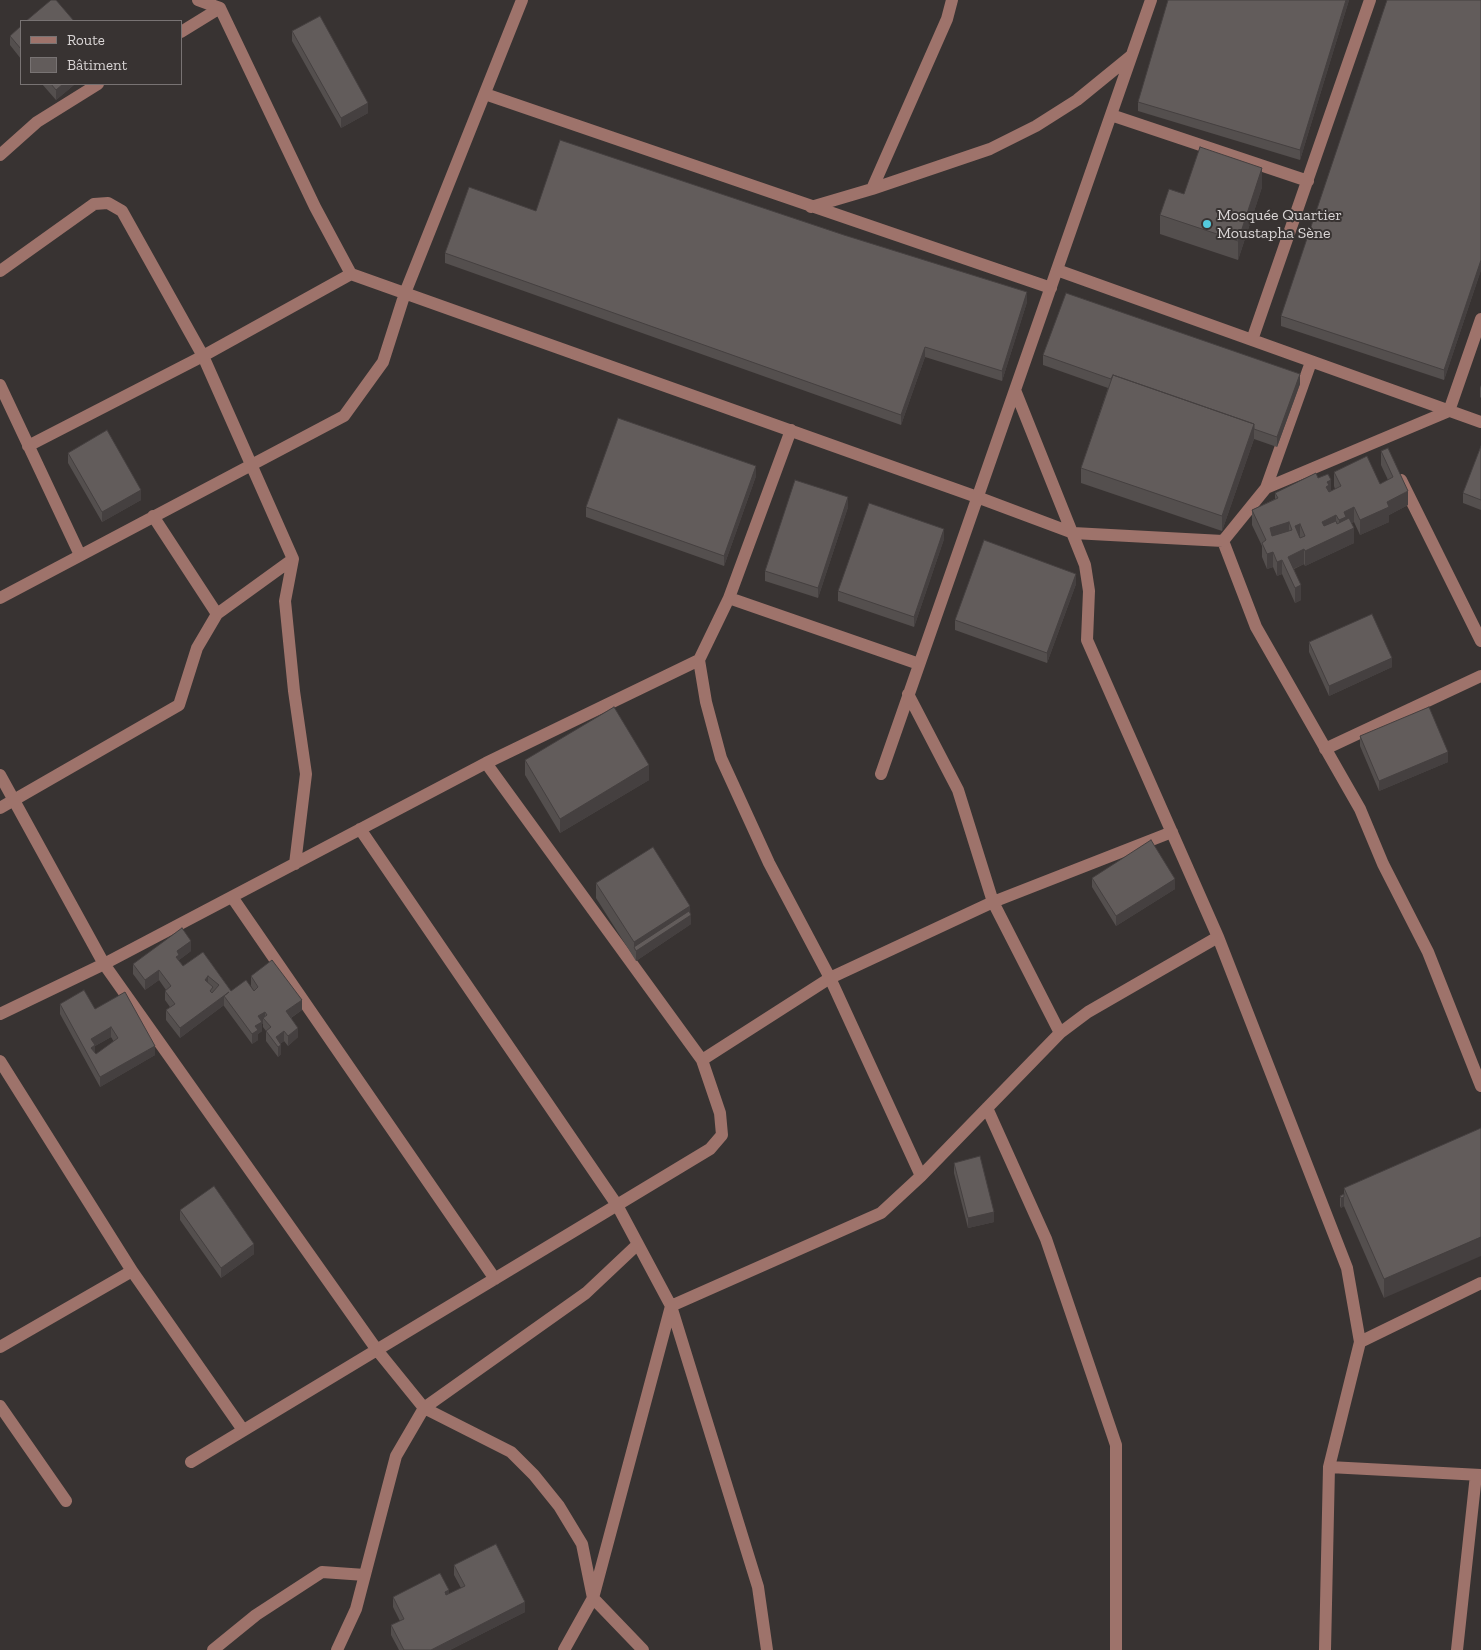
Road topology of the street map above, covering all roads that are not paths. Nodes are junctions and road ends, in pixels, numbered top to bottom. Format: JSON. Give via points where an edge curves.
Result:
{"nodes":[{"id":1,"x":198,"y":0,"type":"edge"},
{"id":2,"x":522,"y":0,"type":"edge"},
{"id":3,"x":952,"y":0,"type":"edge"},
{"id":4,"x":1151,"y":0,"type":"edge"},
{"id":5,"x":1370,"y":0,"type":"edge"},
{"id":6,"x":220,"y":8,"type":"junction"},
{"id":7,"x":182,"y":31,"type":"edge"},
{"id":8,"x":1132,"y":55,"type":"junction"},
{"id":9,"x":96,"y":85,"type":"edge"},
{"id":10,"x":485,"y":94,"type":"junction"},
{"id":11,"x":1111,"y":115,"type":"junction"},
{"id":12,"x":0,"y":155,"type":"edge"},
{"id":13,"x":1308,"y":181,"type":"junction"},
{"id":14,"x":872,"y":189,"type":"junction"},
{"id":15,"x":811,"y":207,"type":"junction"},
{"id":16,"x":1057,"y":270,"type":"junction"},
{"id":17,"x":0,"y":271,"type":"edge"},
{"id":18,"x":351,"y":274,"type":"junction"},
{"id":19,"x":1051,"y":288,"type":"junction"},
{"id":20,"x":405,"y":293,"type":"junction"},
{"id":21,"x":1481,"y":319,"type":"edge"},
{"id":22,"x":1252,"y":340,"type":"junction"},
{"id":23,"x":203,"y":356,"type":"junction"},
{"id":24,"x":1311,"y":362,"type":"junction"},
{"id":25,"x":0,"y":385,"type":"edge"},
{"id":26,"x":1015,"y":390,"type":"junction"},
{"id":27,"x":1449,"y":411,"type":"junction"},
{"id":28,"x":1481,"y":422,"type":"edge"},
{"id":29,"x":791,"y":430,"type":"junction"},
{"id":30,"x":28,"y":446,"type":"junction"},
{"id":31,"x":252,"y":464,"type":"junction"},
{"id":32,"x":1394,"y":466,"type":"edge"},
{"id":33,"x":1266,"y":488,"type":"junction"},
{"id":34,"x":977,"y":497,"type":"junction"},
{"id":35,"x":153,"y":516,"type":"junction"},
{"id":36,"x":1073,"y":533,"type":"junction"},
{"id":37,"x":1223,"y":541,"type":"junction"},
{"id":38,"x":80,"y":555,"type":"junction"},
{"id":39,"x":293,"y":559,"type":"junction"},
{"id":40,"x":0,"y":598,"type":"edge"},
{"id":41,"x":729,"y":598,"type":"junction"},
{"id":42,"x":217,"y":614,"type":"junction"},
{"id":43,"x":1481,"y":641,"type":"edge"},
{"id":44,"x":699,"y":660,"type":"junction"},
{"id":45,"x":919,"y":664,"type":"junction"},
{"id":46,"x":1481,"y":676,"type":"edge"},
{"id":47,"x":908,"y":694,"type":"junction"},
{"id":48,"x":1325,"y":750,"type":"junction"},
{"id":49,"x":486,"y":764,"type":"junction"},
{"id":50,"x":0,"y":774,"type":"edge"},
{"id":51,"x":881,"y":774,"type":"dead end"},
{"id":52,"x":15,"y":800,"type":"junction"},
{"id":53,"x":0,"y":808,"type":"edge"},
{"id":54,"x":360,"y":829,"type":"junction"},
{"id":55,"x":1172,"y":832,"type":"junction"},
{"id":56,"x":295,"y":864,"type":"junction"},
{"id":57,"x":232,"y":897,"type":"junction"},
{"id":58,"x":993,"y":902,"type":"junction"},
{"id":59,"x":1218,"y":937,"type":"junction"},
{"id":60,"x":104,"y":964,"type":"junction"},
{"id":61,"x":830,"y":978,"type":"junction"},
{"id":62,"x":0,"y":1014,"type":"edge"},
{"id":63,"x":1060,"y":1033,"type":"junction"},
{"id":64,"x":702,"y":1060,"type":"junction"},
{"id":65,"x":0,"y":1061,"type":"edge"},
{"id":66,"x":1481,"y":1086,"type":"edge"},
{"id":67,"x":987,"y":1108,"type":"junction"},
{"id":68,"x":921,"y":1176,"type":"junction"},
{"id":69,"x":617,"y":1205,"type":"junction"},
{"id":70,"x":638,"y":1244,"type":"junction"},
{"id":71,"x":132,"y":1271,"type":"junction"},
{"id":72,"x":494,"y":1279,"type":"junction"},
{"id":73,"x":1481,"y":1283,"type":"edge"},
{"id":74,"x":671,"y":1306,"type":"junction"},
{"id":75,"x":1360,"y":1342,"type":"junction"},
{"id":76,"x":0,"y":1347,"type":"edge"},
{"id":77,"x":376,"y":1350,"type":"junction"},
{"id":78,"x":0,"y":1406,"type":"edge"},
{"id":79,"x":424,"y":1408,"type":"junction"},
{"id":80,"x":243,"y":1430,"type":"junction"},
{"id":81,"x":191,"y":1462,"type":"dead end"},
{"id":82,"x":1329,"y":1467,"type":"junction"},
{"id":83,"x":1478,"y":1475,"type":"edge"},
{"id":84,"x":66,"y":1501,"type":"dead end"},
{"id":85,"x":365,"y":1575,"type":"junction"},
{"id":86,"x":592,"y":1598,"type":"junction"},
{"id":87,"x":213,"y":1650,"type":"edge"},
{"id":88,"x":337,"y":1650,"type":"edge"},
{"id":89,"x":564,"y":1650,"type":"edge"},
{"id":90,"x":643,"y":1650,"type":"edge"},
{"id":91,"x":767,"y":1650,"type":"edge"},
{"id":92,"x":1116,"y":1650,"type":"edge"},
{"id":93,"x":1325,"y":1650,"type":"edge"},
{"id":94,"x":1457,"y":1650,"type":"edge"}],
"edges":[{"from":1,"to":6,"type":"street"},
{"from":2,"to":10,"type":"street"},
{"from":3,"to":14,"type":"street"},
{"from":4,"to":8,"type":"street"},
{"from":5,"to":13,"type":"street"},
{"from":6,"to":7,"type":"street"},
{"from":6,"to":18,"type":"street","via":[[315,207]]},
{"from":8,"to":11,"type":"street"},
{"from":8,"to":14,"type":"street","via":[[1077,100],[1036,126],[990,149]]},
{"from":9,"to":12,"type":"street","via":[[37,122]]},
{"from":10,"to":15,"type":"street"},
{"from":10,"to":20,"type":"street"},
{"from":11,"to":13,"type":"street"},
{"from":11,"to":16,"type":"street"},
{"from":13,"to":22,"type":"street"},
{"from":14,"to":15,"type":"street"},
{"from":15,"to":19,"type":"street"},
{"from":16,"to":19,"type":"street"},
{"from":16,"to":22,"type":"street"},
{"from":17,"to":23,"type":"street","via":[[94,204],[108,203],[122,211]]},
{"from":18,"to":20,"type":"street"},
{"from":18,"to":23,"type":"street"},
{"from":19,"to":26,"type":"street"},
{"from":20,"to":29,"type":"street"},
{"from":20,"to":31,"type":"street","via":[[383,362],[344,416]]},
{"from":21,"to":27,"type":"street"},
{"from":22,"to":24,"type":"street"},
{"from":23,"to":30,"type":"street"},
{"from":23,"to":31,"type":"street"},
{"from":24,"to":27,"type":"street"},
{"from":24,"to":33,"type":"street"},
{"from":25,"to":30,"type":"street"},
{"from":26,"to":34,"type":"street"},
{"from":26,"to":36,"type":"street"},
{"from":27,"to":28,"type":"street"},
{"from":27,"to":33,"type":"street","via":[[1383,444]]},
{"from":29,"to":34,"type":"street"},
{"from":29,"to":41,"type":"street"},
{"from":30,"to":38,"type":"street"},
{"from":31,"to":35,"type":"street"},
{"from":31,"to":39,"type":"street"},
{"from":32,"to":43,"type":"street"},
{"from":33,"to":37,"type":"street"},
{"from":34,"to":36,"type":"street"},
{"from":34,"to":45,"type":"street"},
{"from":35,"to":38,"type":"street"},
{"from":35,"to":42,"type":"street"},
{"from":36,"to":37,"type":"street"},
{"from":36,"to":55,"type":"street","via":[[1087,574],[1087,640]]},
{"from":37,"to":48,"type":"street","via":[[1256,627]]},
{"from":38,"to":40,"type":"street"},
{"from":39,"to":42,"type":"street"},
{"from":39,"to":56,"type":"street","via":[[286,601],[306,774]]},
{"from":41,"to":44,"type":"street"},
{"from":41,"to":45,"type":"street"},
{"from":42,"to":52,"type":"street","via":[[197,648],[179,705]]},
{"from":44,"to":49,"type":"street"},
{"from":44,"to":61,"type":"street","via":[[721,758],[769,863]]},
{"from":45,"to":47,"type":"street"},
{"from":46,"to":48,"type":"street"},
{"from":47,"to":51,"type":"street"},
{"from":47,"to":58,"type":"street","via":[[958,790]]},
{"from":48,"to":66,"type":"street","via":[[1360,809],[1383,864],[1428,952]]},
{"from":49,"to":54,"type":"street"},
{"from":49,"to":64,"type":"street"},
{"from":50,"to":52,"type":"street"},
{"from":52,"to":53,"type":"street"},
{"from":52,"to":60,"type":"street"},
{"from":54,"to":56,"type":"street"},
{"from":54,"to":69,"type":"street"},
{"from":55,"to":58,"type":"street"},
{"from":55,"to":59,"type":"street"},
{"from":56,"to":57,"type":"street"},
{"from":57,"to":60,"type":"street"},
{"from":57,"to":72,"type":"street"},
{"from":58,"to":61,"type":"street"},
{"from":58,"to":63,"type":"street"},
{"from":59,"to":63,"type":"street","via":[[1088,1012]]},
{"from":59,"to":75,"type":"street","via":[[1347,1268]]},
{"from":60,"to":62,"type":"street"},
{"from":60,"to":77,"type":"street"},
{"from":61,"to":64,"type":"street"},
{"from":61,"to":68,"type":"street"},
{"from":63,"to":67,"type":"street"},
{"from":64,"to":69,"type":"street","via":[[720,1113],[722,1134],[710,1149]]},
{"from":65,"to":71,"type":"street"},
{"from":67,"to":68,"type":"street"},
{"from":67,"to":92,"type":"street","via":[[1046,1239],[1116,1445]]},
{"from":68,"to":74,"type":"street","via":[[881,1213]]},
{"from":69,"to":70,"type":"street"},
{"from":69,"to":72,"type":"street"},
{"from":70,"to":74,"type":"street"},
{"from":70,"to":79,"type":"street","via":[[586,1293]]},
{"from":71,"to":76,"type":"street"},
{"from":71,"to":80,"type":"street"},
{"from":72,"to":77,"type":"street"},
{"from":73,"to":75,"type":"street"},
{"from":74,"to":86,"type":"street"},
{"from":74,"to":91,"type":"street","via":[[758,1586]]},
{"from":75,"to":82,"type":"street"},
{"from":77,"to":79,"type":"street"},
{"from":77,"to":80,"type":"street"},
{"from":78,"to":84,"type":"street"},
{"from":79,"to":85,"type":"street","via":[[396,1456]]},
{"from":79,"to":86,"type":"street","via":[[511,1452],[534,1475],[560,1506],[582,1544]]},
{"from":80,"to":81,"type":"street"},
{"from":82,"to":83,"type":"street"},
{"from":82,"to":93,"type":"street"},
{"from":83,"to":94,"type":"street"},
{"from":85,"to":87,"type":"street","via":[[322,1572],[256,1615]]},
{"from":85,"to":88,"type":"street","via":[[356,1609]]},
{"from":86,"to":89,"type":"street"},
{"from":86,"to":90,"type":"street"}]}
